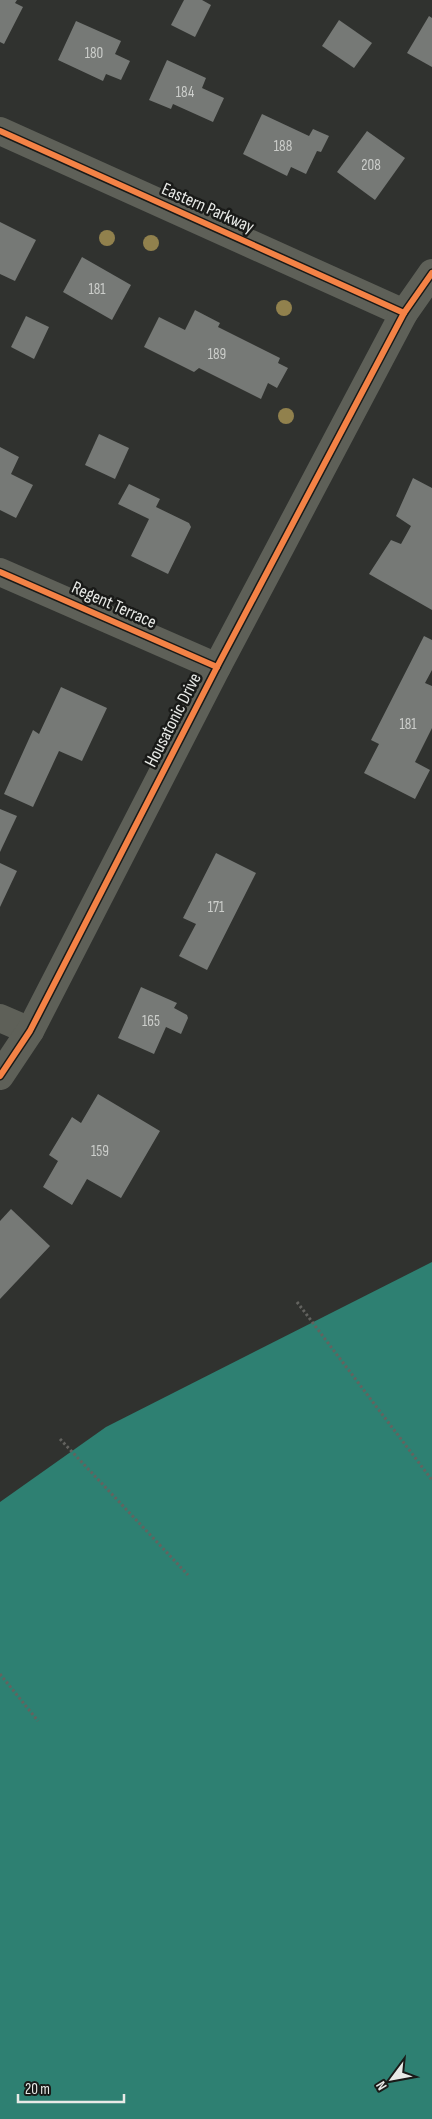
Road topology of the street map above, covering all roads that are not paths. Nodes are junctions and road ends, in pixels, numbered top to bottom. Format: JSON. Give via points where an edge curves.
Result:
{"nodes":[{"id":1,"x":0,"y":131,"type":"edge"},
{"id":2,"x":432,"y":273,"type":"edge"},
{"id":3,"x":404,"y":313,"type":"junction"},
{"id":4,"x":0,"y":572,"type":"edge"},
{"id":5,"x":217,"y":667,"type":"junction"},
{"id":6,"x":0,"y":1018,"type":"edge"},
{"id":7,"x":30,"y":1031,"type":"junction"},
{"id":8,"x":0,"y":1076,"type":"edge"}],
"edges":[{"from":1,"to":3,"type":"street","name":"Eastern Parkway"},
{"from":2,"to":3,"type":"street","name":"Housatonic Drive"},
{"from":3,"to":5,"type":"street","name":"Housatonic Drive"},
{"from":4,"to":5,"type":"street","name":"Regent Terrace"},
{"from":5,"to":7,"type":"street","name":"Housatonic Drive"},
{"from":6,"to":7,"type":"street"},
{"from":7,"to":8,"type":"street","name":"Housatonic Drive"}]}
